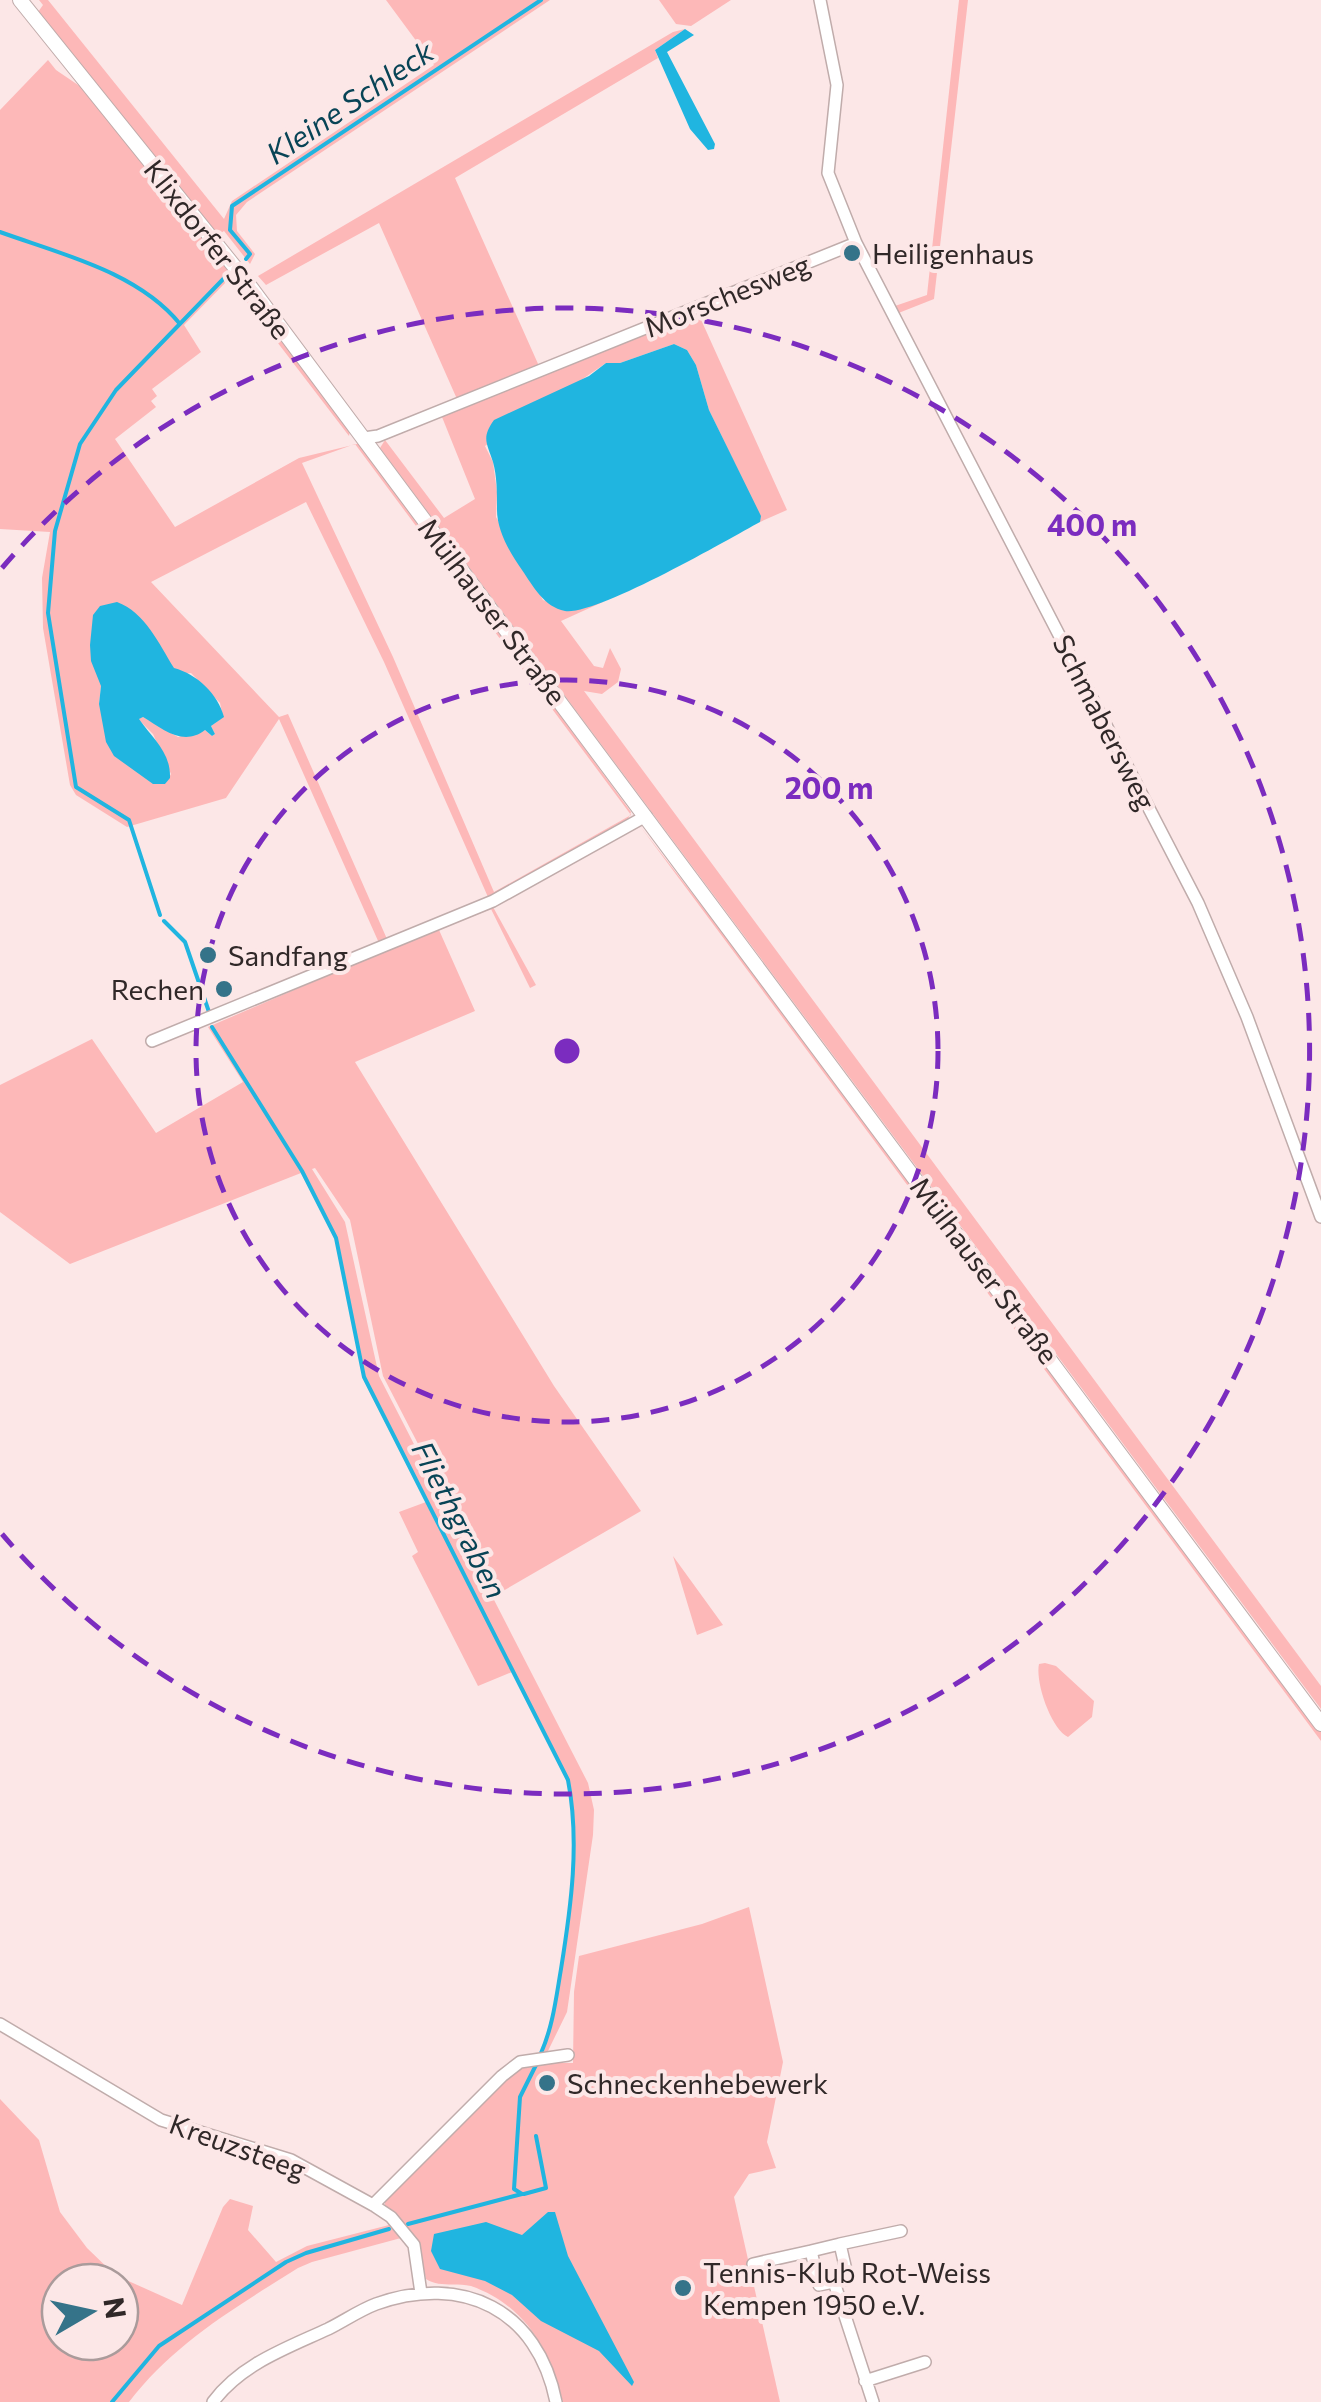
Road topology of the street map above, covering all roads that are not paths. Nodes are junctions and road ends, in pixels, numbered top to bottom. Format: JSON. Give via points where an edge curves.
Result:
{"nodes":[{"id":1,"x":20,"y":0,"type":"edge"},
{"id":2,"x":820,"y":0,"type":"edge"},
{"id":3,"x":856,"y":243,"type":"junction"},
{"id":4,"x":364,"y":438,"type":"junction"},
{"id":5,"x":412,"y":501,"type":"joint"},
{"id":6,"x":646,"y":816,"type":"junction"},
{"id":7,"x":152,"y":1041,"type":"dead end"},
{"id":8,"x":1321,"y":1217,"type":"edge"},
{"id":9,"x":1321,"y":1724,"type":"edge"},
{"id":10,"x":0,"y":2024,"type":"edge"},
{"id":11,"x":568,"y":2055,"type":"dead end"},
{"id":12,"x":373,"y":2205,"type":"junction"},
{"id":13,"x":901,"y":2231,"type":"dead end"},
{"id":14,"x":840,"y":2244,"type":"junction"},
{"id":15,"x":811,"y":2251,"type":"junction"},
{"id":16,"x":753,"y":2264,"type":"dead end"},
{"id":17,"x":834,"y":2282,"type":"junction"},
{"id":18,"x":421,"y":2293,"type":"junction"},
{"id":19,"x":925,"y":2362,"type":"dead end"},
{"id":20,"x":865,"y":2381,"type":"junction"},
{"id":21,"x":213,"y":2402,"type":"edge"},
{"id":22,"x":556,"y":2402,"type":"edge"},
{"id":23,"x":873,"y":2402,"type":"edge"}],
"edges":[{"from":1,"to":4,"type":"street","name":"Klixdorfer Straße"},
{"from":2,"to":3,"type":"street","via":[[837,85],[828,173]]},
{"from":3,"to":4,"type":"street","name":"Morschesweg"},
{"from":3,"to":8,"type":"street","name":"Schmabersweg","via":[[1198,902]]},
{"from":4,"to":5,"type":"street","name":"Klixdorfer Straße"},
{"from":5,"to":6,"type":"street","name":"Mülhauser Straße"},
{"from":6,"to":7,"type":"street","via":[[493,901]]},
{"from":6,"to":9,"type":"street","name":"Mülhauser Straße"},
{"from":10,"to":12,"type":"street","name":"Kreuzsteeg","via":[[161,2120],[292,2160]]},
{"from":11,"to":12,"type":"street","via":[[520,2062]]},
{"from":12,"to":18,"type":"street","name":"Kreuzsteeg","via":[[414,2245]]},
{"from":13,"to":14,"type":"street"},
{"from":14,"to":15,"type":"street"},
{"from":14,"to":17,"type":"street","via":[[848,2279]]},
{"from":15,"to":16,"type":"street"},
{"from":15,"to":17,"type":"street","via":[[819,2285]]},
{"from":17,"to":20,"type":"street"},
{"from":18,"to":21,"type":"street","via":[[376,2304],[284,2348]]},
{"from":18,"to":22,"type":"street","via":[[477,2298],[515,2321],[546,2366]]},
{"from":19,"to":20,"type":"street"},
{"from":20,"to":23,"type":"street"}]}
